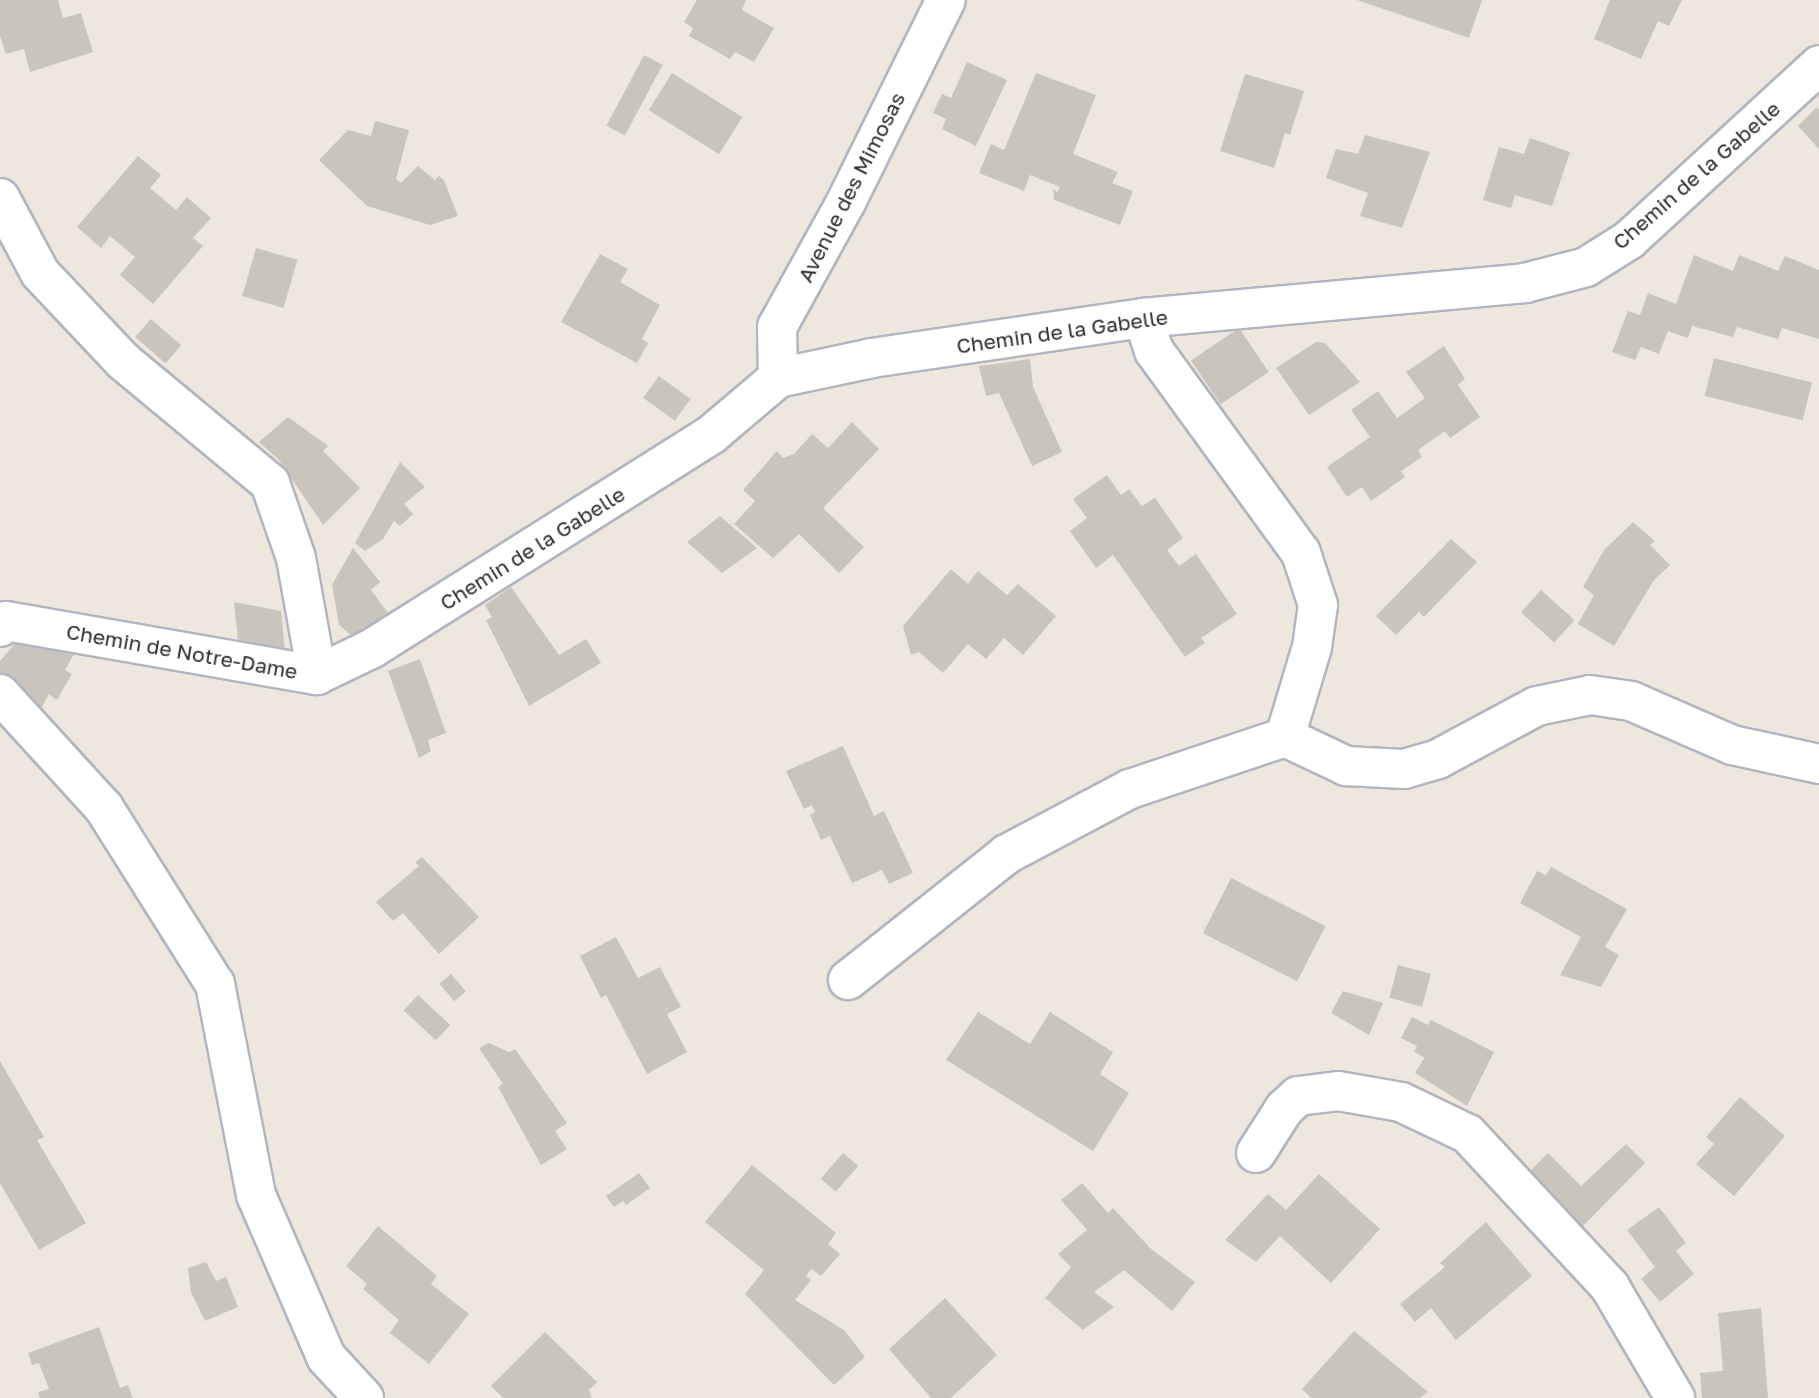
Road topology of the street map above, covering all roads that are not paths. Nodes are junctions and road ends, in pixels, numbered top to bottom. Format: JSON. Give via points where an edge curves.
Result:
{"nodes":[{"id":1,"x":946,"y":0,"type":"edge"},
{"id":2,"x":1819,"y":65,"type":"edge"},
{"id":3,"x":0,"y":198,"type":"edge"},
{"id":4,"x":1143,"y":318,"type":"junction"},
{"id":5,"x":778,"y":378,"type":"junction"},
{"id":6,"x":0,"y":627,"type":"edge"},
{"id":7,"x":317,"y":675,"type":"junction"},
{"id":8,"x":0,"y":694,"type":"edge"},
{"id":9,"x":1285,"y":737,"type":"junction"},
{"id":10,"x":1819,"y":764,"type":"edge"},
{"id":11,"x":848,"y":980,"type":"dead end"},
{"id":12,"x":1256,"y":1153,"type":"dead end"},
{"id":13,"x":364,"y":1398,"type":"edge"},
{"id":14,"x":1675,"y":1398,"type":"edge"}],
"edges":[{"from":1,"to":5,"type":"street","name":"Avenue des Mimosas","via":[[846,202],[777,327]]},
{"from":2,"to":4,"type":"street","name":"Chemin de la Gabelle","via":[[1629,240],[1586,267],[1525,283]]},
{"from":3,"to":7,"type":"street","name":"Chemin de Notre-Dame","via":[[40,273],[123,361],[270,483],[296,558]]},
{"from":4,"to":5,"type":"street","name":"Chemin de la Gabelle","via":[[872,358]]},
{"from":4,"to":9,"type":"street","via":[[1154,351],[1301,553],[1318,605],[1312,647]]},
{"from":5,"to":7,"type":"street","name":"Chemin de la Gabelle","via":[[712,435],[371,649]]},
{"from":6,"to":7,"type":"street","name":"Chemin de Notre-Dame","via":[[6,621]]},
{"from":8,"to":13,"type":"street","via":[[104,808],[215,984],[256,1195],[326,1357]]},
{"from":9,"to":10,"type":"street","via":[[1346,766],[1404,769],[1438,759],[1537,706],[1590,695],[1630,701],[1732,745]]},
{"from":9,"to":11,"type":"street","via":[[1130,789],[1007,854]]},
{"from":12,"to":14,"type":"street","via":[[1284,1109],[1298,1096],[1338,1091],[1401,1102],[1468,1134],[1610,1287]]}]}
